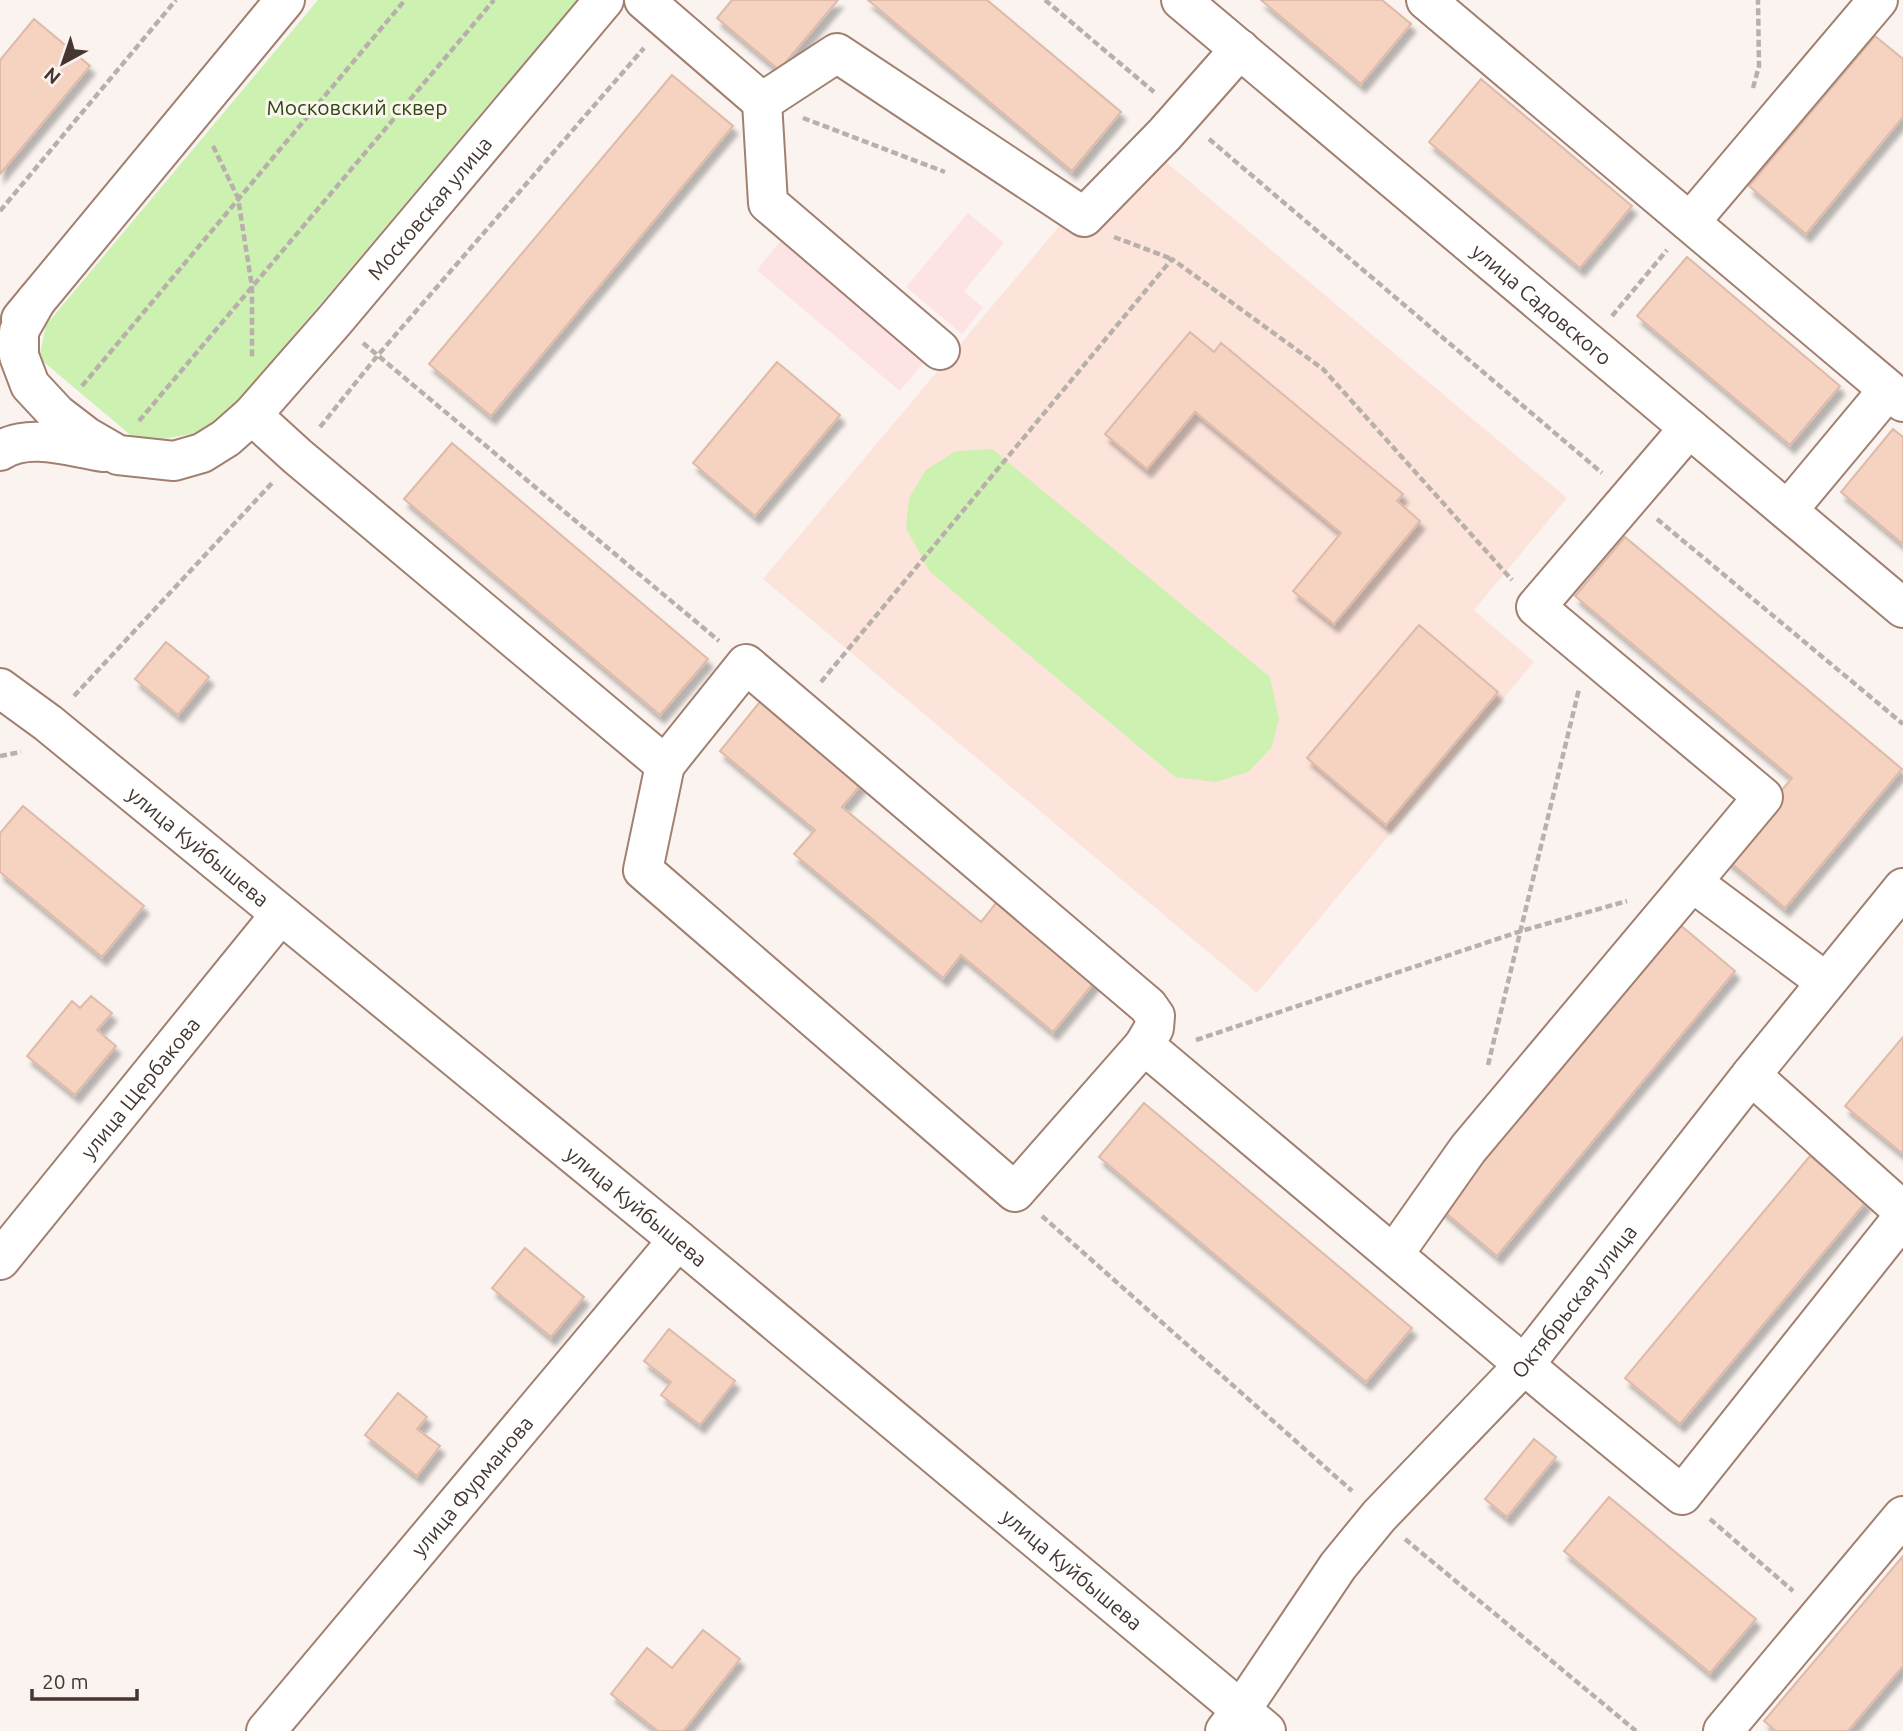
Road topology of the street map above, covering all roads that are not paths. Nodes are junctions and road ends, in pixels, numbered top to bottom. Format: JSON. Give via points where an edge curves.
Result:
{"nodes":[{"id":1,"x":285,"y":0,"type":"edge"},
{"id":2,"x":604,"y":0,"type":"edge"},
{"id":3,"x":1181,"y":0,"type":"edge"},
{"id":4,"x":1426,"y":0,"type":"edge"},
{"id":5,"x":1878,"y":0,"type":"edge"},
{"id":6,"x":656,"y":10,"type":"edge"},
{"id":7,"x":1240,"y":49,"type":"junction"},
{"id":8,"x":762,"y":102,"type":"junction"},
{"id":9,"x":1690,"y":222,"type":"junction"},
{"id":10,"x":36,"y":301,"type":"junction"},
{"id":11,"x":0,"y":346,"type":"edge"},
{"id":12,"x":940,"y":349,"type":"dead end"},
{"id":13,"x":1896,"y":396,"type":"edge"},
{"id":14,"x":252,"y":415,"type":"junction"},
{"id":15,"x":1689,"y":428,"type":"junction"},
{"id":16,"x":125,"y":442,"type":"junction"},
{"id":17,"x":0,"y":452,"type":"edge"},
{"id":18,"x":1788,"y":510,"type":"junction"},
{"id":19,"x":1903,"y":608,"type":"edge"},
{"id":20,"x":0,"y":688,"type":"edge"},
{"id":21,"x":665,"y":765,"type":"junction"},
{"id":22,"x":1692,"y":882,"type":"junction"},
{"id":23,"x":1903,"y":888,"type":"edge"},
{"id":24,"x":281,"y":915,"type":"junction"},
{"id":25,"x":1826,"y":982,"type":"junction"},
{"id":26,"x":1150,"y":1049,"type":"junction"},
{"id":27,"x":1751,"y":1075,"type":"junction"},
{"id":28,"x":1903,"y":1211,"type":"edge"},
{"id":29,"x":1903,"y":1217,"type":"edge"},
{"id":30,"x":678,"y":1240,"type":"junction"},
{"id":31,"x":1394,"y":1254,"type":"junction"},
{"id":32,"x":0,"y":1260,"type":"edge"},
{"id":33,"x":1524,"y":1365,"type":"junction"},
{"id":34,"x":1903,"y":1516,"type":"edge"},
{"id":35,"x":1244,"y":1724,"type":"edge"},
{"id":36,"x":266,"y":1731,"type":"edge"},
{"id":37,"x":1723,"y":1731,"type":"edge"}],
"edges":[{"from":1,"to":10,"type":"street"},
{"from":2,"to":14,"type":"street","name":"Московская улица"},
{"from":3,"to":7,"type":"street","name":"улица Садовского"},
{"from":4,"to":9,"type":"street"},
{"from":5,"to":9,"type":"street"},
{"from":6,"to":8,"type":"street"},
{"from":7,"to":8,"type":"street","via":[[1084,218],[838,53]]},
{"from":7,"to":15,"type":"street","name":"улица Садовского"},
{"from":8,"to":12,"type":"street","via":[[768,203]]},
{"from":9,"to":13,"type":"street"},
{"from":10,"to":11,"type":"street"},
{"from":10,"to":16,"type":"street","via":[[19,331],[19,356],[30,385],[87,437]]},
{"from":13,"to":18,"type":"street"},
{"from":14,"to":16,"type":"street","name":"Московская улица","via":[[202,453],[174,461]]},
{"from":14,"to":21,"type":"street"},
{"from":15,"to":18,"type":"street","name":"улица Садовского"},
{"from":15,"to":22,"type":"street","via":[[1536,607],[1763,797]]},
{"from":16,"to":17,"type":"street","name":"Московская улица","via":[[41,441],[10,445]]},
{"from":18,"to":19,"type":"street","name":"улица Садовского"},
{"from":20,"to":24,"type":"street","name":"улица Куйбышева"},
{"from":21,"to":26,"type":"street","via":[[746,664],[1148,1006],[1155,1016]]},
{"from":21,"to":26,"type":"street","via":[[643,870],[1015,1192]]},
{"from":22,"to":25,"type":"street"},
{"from":22,"to":31,"type":"street","via":[[1468,1149]]},
{"from":23,"to":25,"type":"street","name":"Октябрьская улица"},
{"from":24,"to":30,"type":"street","name":"улица Куйбышева"},
{"from":24,"to":32,"type":"street","name":"улица Щербакова"},
{"from":25,"to":27,"type":"street","name":"Октябрьская улица"},
{"from":26,"to":31,"type":"street"},
{"from":27,"to":28,"type":"street"},
{"from":27,"to":33,"type":"street","name":"Октябрьская улица"},
{"from":29,"to":33,"type":"street","via":[[1682,1495]]},
{"from":30,"to":35,"type":"street","name":"улица Куйбышева"},
{"from":30,"to":36,"type":"street","name":"улица Фурманова"},
{"from":31,"to":33,"type":"street"},
{"from":33,"to":35,"type":"street","name":"Октябрьская улица","via":[[1379,1516],[1338,1566]]},
{"from":34,"to":37,"type":"street"}]}
